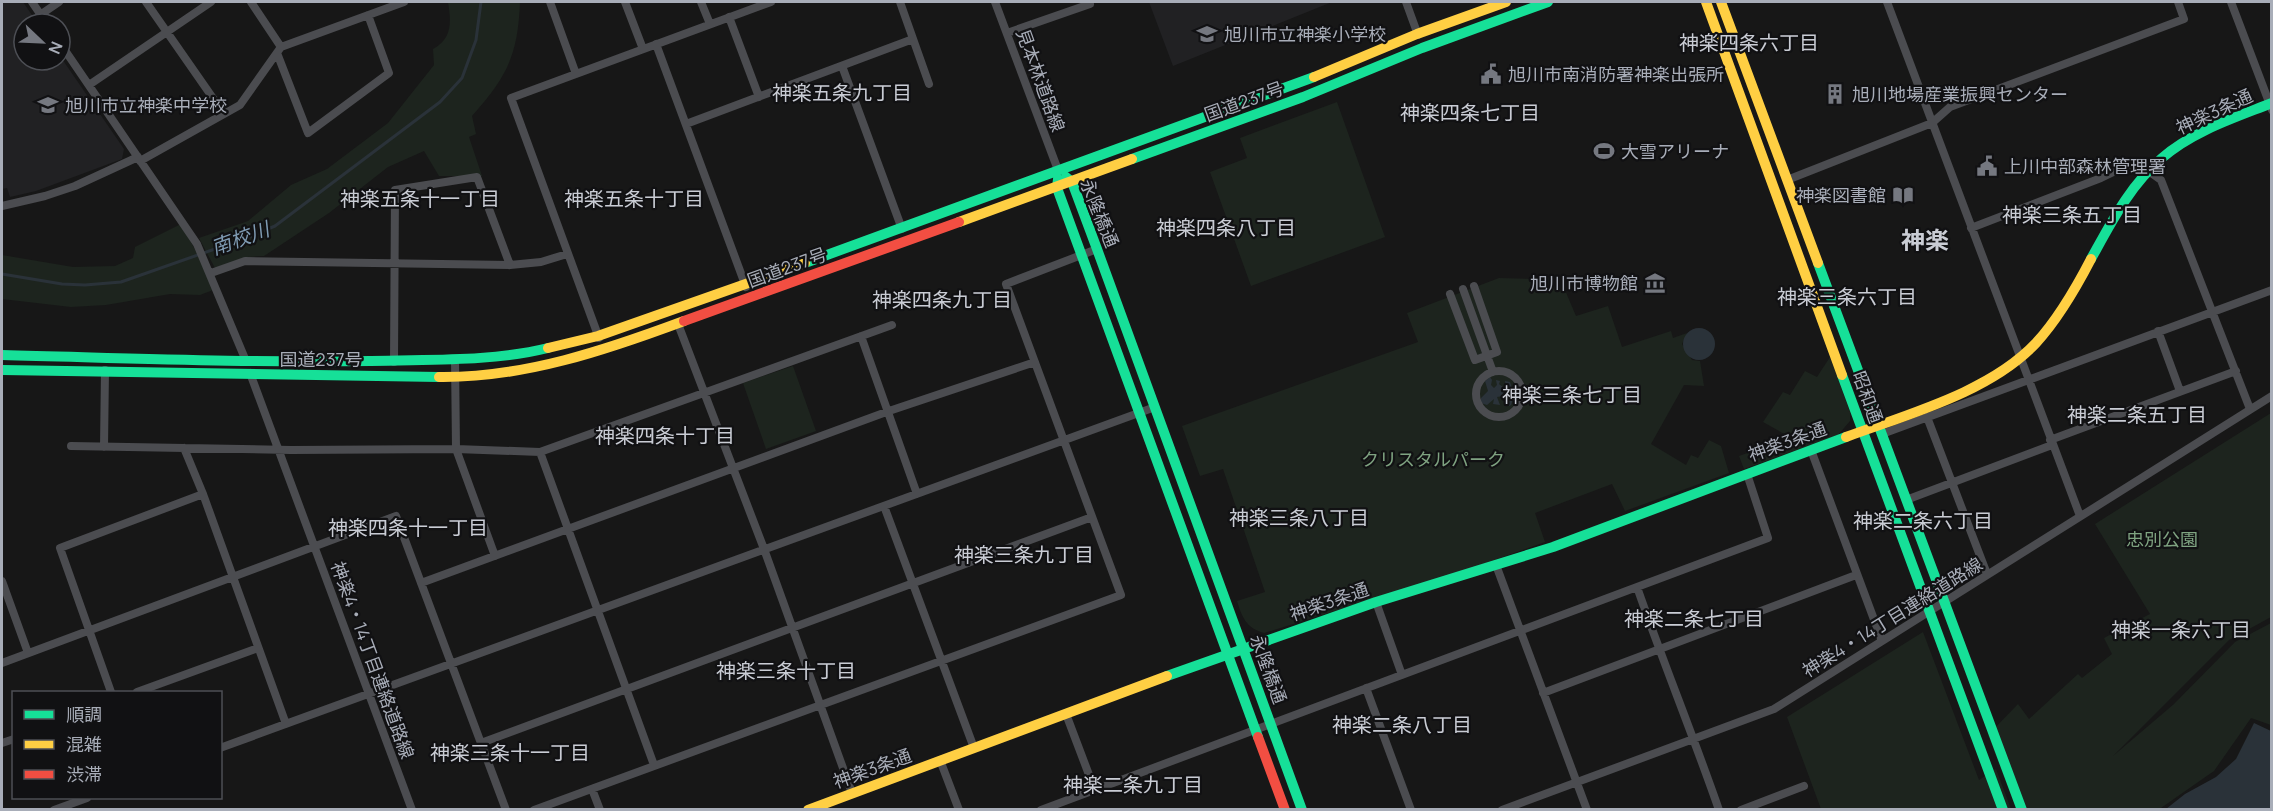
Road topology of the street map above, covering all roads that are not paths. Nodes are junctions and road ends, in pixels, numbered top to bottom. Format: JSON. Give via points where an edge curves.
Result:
{"nodes":[{"id":1,"x":59,"y":2,"type":"edge"},
{"id":2,"x":146,"y":2,"type":"edge"},
{"id":3,"x":211,"y":2,"type":"edge"},
{"id":4,"x":251,"y":2,"type":"edge"},
{"id":5,"x":404,"y":2,"type":"edge"},
{"id":6,"x":550,"y":2,"type":"edge"},
{"id":7,"x":625,"y":2,"type":"edge"},
{"id":8,"x":701,"y":2,"type":"edge"},
{"id":9,"x":771,"y":2,"type":"edge"},
{"id":10,"x":900,"y":2,"type":"edge"},
{"id":11,"x":995,"y":2,"type":"edge"},
{"id":12,"x":1089,"y":2,"type":"edge"},
{"id":13,"x":1406,"y":2,"type":"edge"},
{"id":14,"x":1506,"y":2,"type":"edge"},
{"id":15,"x":1548,"y":2,"type":"edge"},
{"id":16,"x":1706,"y":2,"type":"edge"},
{"id":17,"x":1721,"y":2,"type":"edge"},
{"id":18,"x":1887,"y":2,"type":"edge"},
{"id":19,"x":2178,"y":2,"type":"edge"},
{"id":20,"x":2231,"y":2,"type":"edge"},
{"id":21,"x":44,"y":12,"type":"edge"},
{"id":22,"x":368,"y":15,"type":"junction"},
{"id":23,"x":729,"y":17,"type":"junction"},
{"id":24,"x":710,"y":24,"type":"junction"},
{"id":25,"x":167,"y":32,"type":"junction"},
{"id":26,"x":1007,"y":33,"type":"junction"},
{"id":27,"x":1417,"y":34,"type":"junction"},
{"id":28,"x":913,"y":39,"type":"junction"},
{"id":29,"x":656,"y":44,"type":"junction"},
{"id":30,"x":1422,"y":48,"type":"junction"},
{"id":31,"x":643,"y":49,"type":"junction"},
{"id":32,"x":279,"y":50,"type":"junction"},
{"id":33,"x":72,"y":60,"type":"edge"},
{"id":34,"x":842,"y":66,"type":"junction"},
{"id":35,"x":576,"y":74,"type":"junction"},
{"id":36,"x":929,"y":84,"type":"dead end"},
{"id":37,"x":89,"y":85,"type":"junction"},
{"id":38,"x":759,"y":97,"type":"junction"},
{"id":39,"x":2271,"y":105,"type":"edge"},
{"id":40,"x":224,"y":114,"type":"junction"},
{"id":41,"x":1932,"y":123,"type":"junction"},
{"id":42,"x":686,"y":124,"type":"junction"},
{"id":43,"x":139,"y":159,"type":"junction"},
{"id":44,"x":1058,"y":170,"type":"junction"},
{"id":45,"x":2149,"y":170,"type":"junction"},
{"id":46,"x":1787,"y":180,"type":"junction"},
{"id":47,"x":1072,"y":182,"type":"junction"},
{"id":48,"x":1057,"y":188,"type":"junction"},
{"id":49,"x":2,"y":206,"type":"edge"},
{"id":50,"x":901,"y":228,"type":"junction"},
{"id":51,"x":1971,"y":228,"type":"junction"},
{"id":52,"x":906,"y":242,"type":"junction"},
{"id":53,"x":1097,"y":249,"type":"junction"},
{"id":54,"x":567,"y":254,"type":"junction"},
{"id":55,"x":1082,"y":255,"type":"junction"},
{"id":56,"x":394,"y":264,"type":"junction"},
{"id":57,"x":510,"y":265,"type":"junction"},
{"id":58,"x":211,"y":273,"type":"junction"},
{"id":59,"x":746,"y":285,"type":"junction"},
{"id":60,"x":1474,"y":286,"type":"dead end"},
{"id":61,"x":1463,"y":290,"type":"dead end"},
{"id":62,"x":2271,"y":290,"type":"edge"},
{"id":63,"x":1450,"y":294,"type":"dead end"},
{"id":64,"x":750,"y":298,"type":"junction"},
{"id":65,"x":673,"y":311,"type":"junction"},
{"id":66,"x":2212,"y":311,"type":"junction"},
{"id":67,"x":678,"y":324,"type":"junction"},
{"id":68,"x":892,"y":325,"type":"dead end"},
{"id":69,"x":2158,"y":331,"type":"junction"},
{"id":70,"x":598,"y":336,"type":"junction"},
{"id":71,"x":861,"y":336,"type":"junction"},
{"id":72,"x":603,"y":351,"type":"junction"},
{"id":73,"x":2,"y":355,"type":"edge"},
{"id":74,"x":105,"y":357,"type":"junction"},
{"id":75,"x":393,"y":359,"type":"junction"},
{"id":76,"x":455,"y":359,"type":"junction"},
{"id":77,"x":2019,"y":359,"type":"junction"},
{"id":78,"x":246,"y":361,"type":"junction"},
{"id":79,"x":1035,"y":362,"type":"junction"},
{"id":80,"x":2,"y":370,"type":"edge"},
{"id":81,"x":105,"y":371,"type":"junction"},
{"id":82,"x":2236,"y":371,"type":"junction"},
{"id":83,"x":1493,"y":372,"type":"junction"},
{"id":84,"x":251,"y":375,"type":"junction"},
{"id":85,"x":394,"y":375,"type":"junction"},
{"id":86,"x":456,"y":377,"type":"junction"},
{"id":87,"x":2028,"y":379,"type":"junction"},
{"id":88,"x":2181,"y":391,"type":"junction"},
{"id":89,"x":704,"y":393,"type":"junction"},
{"id":90,"x":2271,"y":396,"type":"edge"},
{"id":91,"x":1155,"y":407,"type":"junction"},
{"id":92,"x":2250,"y":409,"type":"junction"},
{"id":93,"x":889,"y":411,"type":"junction"},
{"id":94,"x":1139,"y":412,"type":"junction"},
{"id":95,"x":1927,"y":417,"type":"junction"},
{"id":96,"x":1880,"y":430,"type":"junction"},
{"id":97,"x":1863,"y":431,"type":"junction"},
{"id":98,"x":1064,"y":440,"type":"junction"},
{"id":99,"x":2051,"y":442,"type":"junction"},
{"id":100,"x":71,"y":446,"type":"dead end"},
{"id":101,"x":104,"y":447,"type":"junction"},
{"id":102,"x":184,"y":448,"type":"junction"},
{"id":103,"x":279,"y":449,"type":"junction"},
{"id":104,"x":456,"y":449,"type":"junction"},
{"id":105,"x":1811,"y":450,"type":"junction"},
{"id":106,"x":540,"y":452,"type":"junction"},
{"id":107,"x":733,"y":468,"type":"junction"},
{"id":108,"x":1746,"y":474,"type":"junction"},
{"id":109,"x":1952,"y":482,"type":"junction"},
{"id":110,"x":203,"y":494,"type":"junction"},
{"id":111,"x":917,"y":494,"type":"junction"},
{"id":112,"x":1906,"y":500,"type":"junction"},
{"id":113,"x":884,"y":506,"type":"junction"},
{"id":114,"x":2080,"y":516,"type":"junction"},
{"id":115,"x":1092,"y":517,"type":"junction"},
{"id":116,"x":567,"y":530,"type":"junction"},
{"id":117,"x":315,"y":547,"type":"junction"},
{"id":118,"x":764,"y":549,"type":"junction"},
{"id":119,"x":495,"y":556,"type":"junction"},
{"id":120,"x":1496,"y":565,"type":"junction"},
{"id":121,"x":1988,"y":574,"type":"junction"},
{"id":122,"x":1856,"y":575,"type":"junction"},
{"id":123,"x":232,"y":577,"type":"junction"},
{"id":124,"x":2,"y":581,"type":"edge"},
{"id":125,"x":913,"y":583,"type":"junction"},
{"id":126,"x":421,"y":584,"type":"junction"},
{"id":127,"x":1637,"y":587,"type":"junction"},
{"id":128,"x":1376,"y":602,"type":"junction"},
{"id":129,"x":1944,"y":602,"type":"junction"},
{"id":130,"x":598,"y":610,"type":"junction"},
{"id":131,"x":1928,"y":612,"type":"junction"},
{"id":132,"x":791,"y":627,"type":"junction"},
{"id":133,"x":88,"y":631,"type":"junction"},
{"id":134,"x":1520,"y":632,"type":"junction"},
{"id":135,"x":1882,"y":641,"type":"junction"},
{"id":136,"x":258,"y":648,"type":"junction"},
{"id":137,"x":1244,"y":648,"type":"junction"},
{"id":138,"x":1659,"y":650,"type":"junction"},
{"id":139,"x":28,"y":653,"type":"junction"},
{"id":140,"x":1227,"y":654,"type":"junction"},
{"id":141,"x":942,"y":661,"type":"junction"},
{"id":142,"x":2,"y":663,"type":"edge"},
{"id":143,"x":452,"y":663,"type":"junction"},
{"id":144,"x":1402,"y":675,"type":"junction"},
{"id":145,"x":1366,"y":688,"type":"junction"},
{"id":146,"x":627,"y":689,"type":"junction"},
{"id":147,"x":110,"y":691,"type":"edge"},
{"id":148,"x":142,"y":691,"type":"edge"},
{"id":149,"x":369,"y":693,"type":"junction"},
{"id":150,"x":1543,"y":693,"type":"junction"},
{"id":151,"x":820,"y":705,"type":"junction"},
{"id":152,"x":1066,"y":714,"type":"junction"},
{"id":153,"x":286,"y":724,"type":"junction"},
{"id":154,"x":1271,"y":724,"type":"junction"},
{"id":155,"x":1255,"y":730,"type":"junction"},
{"id":156,"x":1694,"y":738,"type":"junction"},
{"id":157,"x":481,"y":743,"type":"junction"},
{"id":158,"x":222,"y":747,"type":"edge"},
{"id":159,"x":974,"y":748,"type":"junction"},
{"id":160,"x":940,"y":760,"type":"junction"},
{"id":161,"x":654,"y":765,"type":"junction"},
{"id":162,"x":1577,"y":782,"type":"junction"},
{"id":163,"x":1804,"y":786,"type":"dead end"},
{"id":164,"x":1094,"y":788,"type":"junction"},
{"id":165,"x":592,"y":789,"type":"junction"},
{"id":166,"x":852,"y":793,"type":"junction"},
{"id":167,"x":84,"y":799,"type":"edge"},
{"id":168,"x":2002,"y":806,"type":"edge"},
{"id":169,"x":1042,"y":809,"type":"edge"},
{"id":170,"x":54,"y":810,"type":"edge"},
{"id":171,"x":412,"y":810,"type":"edge"},
{"id":172,"x":506,"y":810,"type":"edge"},
{"id":173,"x":534,"y":810,"type":"edge"},
{"id":174,"x":600,"y":810,"type":"edge"},
{"id":175,"x":808,"y":810,"type":"edge"},
{"id":176,"x":959,"y":810,"type":"edge"},
{"id":177,"x":1285,"y":810,"type":"edge"},
{"id":178,"x":1302,"y":810,"type":"edge"},
{"id":179,"x":1411,"y":810,"type":"edge"},
{"id":180,"x":1502,"y":810,"type":"edge"},
{"id":181,"x":1587,"y":810,"type":"edge"},
{"id":182,"x":1719,"y":810,"type":"edge"},
{"id":183,"x":1741,"y":810,"type":"edge"},
{"id":184,"x":2022,"y":810,"type":"edge"}],
"edges":[{"from":1,"to":21,"type":"street"},
{"from":2,"to":25,"type":"street"},
{"from":3,"to":25,"type":"street"},
{"from":4,"to":32,"type":"street"},
{"from":5,"to":22,"type":"street"},
{"from":6,"to":35,"type":"street"},
{"from":7,"to":31,"type":"street"},
{"from":8,"to":24,"type":"street"},
{"from":9,"to":23,"type":"street"},
{"from":10,"to":28,"type":"street"},
{"from":11,"to":26,"type":"street","name":"見本林道路線"},
{"from":12,"to":26,"type":"street"},
{"from":13,"to":27,"type":"street"},
{"from":14,"to":27,"type":"main road","name":"国道237号"},
{"from":15,"to":30,"type":"main road","name":"国道237号"},
{"from":16,"to":97,"type":"main road","name":"昭和通"},
{"from":17,"to":46,"type":"main road","name":"昭和通"},
{"from":18,"to":41,"type":"street"},
{"from":19,"to":41,"type":"street","via":[[2184,19],[1950,107]]},
{"from":20,"to":39,"type":"street"},
{"from":22,"to":32,"type":"street"},
{"from":22,"to":32,"type":"street","via":[[389,73],[308,133]]},
{"from":23,"to":24,"type":"street"},
{"from":23,"to":38,"type":"street"},
{"from":24,"to":29,"type":"street"},
{"from":25,"to":37,"type":"street"},
{"from":25,"to":40,"type":"street"},
{"from":26,"to":44,"type":"street","name":"見本林道路線"},
{"from":27,"to":30,"type":"street"},
{"from":27,"to":44,"type":"main road","name":"国道237号","via":[[1298,83]]},
{"from":28,"to":34,"type":"street"},
{"from":28,"to":36,"type":"street"},
{"from":29,"to":31,"type":"street"},
{"from":29,"to":42,"type":"street"},
{"from":30,"to":47,"type":"main road","name":"国道237号","via":[[1303,97]]},
{"from":31,"to":35,"type":"street"},
{"from":32,"to":40,"type":"street","via":[[240,105]]},
{"from":33,"to":37,"type":"street","name":"神楽4・14丁目連絡道路線"},
{"from":34,"to":38,"type":"street"},
{"from":34,"to":50,"type":"street"},
{"from":35,"to":54,"type":"street","via":[[511,98]]},
{"from":37,"to":43,"type":"street","name":"神楽4・14丁目連絡道路線"},
{"from":38,"to":42,"type":"street"},
{"from":39,"to":45,"type":"main road","name":"神楽3条通","via":[[2202,131]]},
{"from":40,"to":43,"type":"street"},
{"from":41,"to":46,"type":"street"},
{"from":41,"to":51,"type":"street"},
{"from":42,"to":59,"type":"street"},
{"from":43,"to":49,"type":"street","via":[[75,186]]},
{"from":43,"to":58,"type":"street","name":"神楽4・14丁目連絡道路線","via":[[199,248]]},
{"from":44,"to":47,"type":"main road","name":"永隆橋通"},
{"from":44,"to":48,"type":"main road","name":"永隆橋通"},
{"from":44,"to":50,"type":"main road","name":"国道237号"},
{"from":45,"to":51,"type":"street","via":[[2130,164]]},
{"from":45,"to":66,"type":"street","via":[[2161,180]]},
{"from":45,"to":77,"type":"main road","name":"神楽3条通","via":[[2115,214],[2052,326]]},
{"from":46,"to":96,"type":"main road","name":"昭和通"},
{"from":47,"to":48,"type":"main road","name":"国道237号"},
{"from":47,"to":53,"type":"main road","name":"永隆橋通"},
{"from":48,"to":52,"type":"main road","name":"国道237号"},
{"from":48,"to":55,"type":"main road","name":"永隆橋通"},
{"from":50,"to":52,"type":"street"},
{"from":50,"to":59,"type":"main road","name":"国道237号"},
{"from":51,"to":77,"type":"street"},
{"from":52,"to":64,"type":"main road","name":"国道237号"},
{"from":53,"to":55,"type":"street"},
{"from":53,"to":91,"type":"main road","name":"永隆橋通"},
{"from":54,"to":57,"type":"street"},
{"from":54,"to":70,"type":"street"},
{"from":55,"to":79,"type":"street","via":[[1006,284]]},
{"from":55,"to":94,"type":"main road","name":"永隆橋通"},
{"from":56,"to":57,"type":"street"},
{"from":56,"to":57,"type":"street","via":[[395,190],[477,177]]},
{"from":56,"to":58,"type":"street","via":[[245,261]]},
{"from":56,"to":75,"type":"street"},
{"from":58,"to":78,"type":"street","name":"神楽4・14丁目連絡道路線"},
{"from":59,"to":64,"type":"street"},
{"from":59,"to":65,"type":"main road","name":"国道237号"},
{"from":60,"to":63,"type":"street","via":[[1497,352],[1475,360]]},
{"from":61,"to":83,"type":"street"},
{"from":62,"to":66,"type":"street"},
{"from":64,"to":67,"type":"main road","name":"国道237号"},
{"from":65,"to":67,"type":"street"},
{"from":65,"to":70,"type":"main road","name":"国道237号"},
{"from":66,"to":69,"type":"street"},
{"from":66,"to":82,"type":"street"},
{"from":67,"to":72,"type":"main road","name":"国道237号"},
{"from":67,"to":89,"type":"street"},
{"from":68,"to":71,"type":"street"},
{"from":69,"to":87,"type":"street"},
{"from":69,"to":88,"type":"street"},
{"from":70,"to":72,"type":"street"},
{"from":70,"to":76,"type":"main road","name":"国道237号","via":[[527,353]]},
{"from":71,"to":89,"type":"street"},
{"from":71,"to":93,"type":"street"},
{"from":72,"to":86,"type":"main road","name":"国道237号","via":[[535,367]]},
{"from":73,"to":74,"type":"main road","name":"国道237号"},
{"from":74,"to":78,"type":"main road","name":"国道237号"},
{"from":74,"to":81,"type":"street"},
{"from":75,"to":76,"type":"main road","name":"国道237号"},
{"from":75,"to":78,"type":"main road","name":"国道237号"},
{"from":75,"to":85,"type":"street"},
{"from":76,"to":86,"type":"street"},
{"from":77,"to":87,"type":"street"},
{"from":77,"to":96,"type":"main road","name":"神楽3条通","via":[[1997,374]]},
{"from":78,"to":84,"type":"street","name":"神楽4・14丁目連絡道路線"},
{"from":79,"to":93,"type":"street"},
{"from":79,"to":98,"type":"street"},
{"from":80,"to":81,"type":"main road","name":"国道237号"},
{"from":81,"to":84,"type":"main road","name":"国道237号"},
{"from":81,"to":101,"type":"street"},
{"from":82,"to":88,"type":"street"},
{"from":82,"to":92,"type":"street"},
{"from":83,"to":83,"type":"street","via":[[1507,372],[1522,388],[1516,411],[1501,418],[1486,414],[1476,401],[1480,380]]},
{"from":84,"to":85,"type":"main road","name":"国道237号"},
{"from":84,"to":103,"type":"street","name":"神楽4・14丁目連絡道路線"},
{"from":85,"to":86,"type":"main road","name":"国道237号"},
{"from":86,"to":104,"type":"street"},
{"from":87,"to":95,"type":"street"},
{"from":87,"to":99,"type":"street"},
{"from":88,"to":99,"type":"street"},
{"from":89,"to":106,"type":"street"},
{"from":89,"to":107,"type":"street"},
{"from":90,"to":92,"type":"street","name":"神楽4・14丁目連絡道路線"},
{"from":91,"to":94,"type":"street"},
{"from":91,"to":137,"type":"main road","name":"永隆橋通"},
{"from":92,"to":114,"type":"street","name":"神楽4・14丁目連絡道路線"},
{"from":93,"to":107,"type":"street"},
{"from":93,"to":111,"type":"street"},
{"from":94,"to":98,"type":"street"},
{"from":94,"to":140,"type":"main road","name":"永隆橋通"},
{"from":95,"to":96,"type":"street"},
{"from":95,"to":109,"type":"street"},
{"from":96,"to":97,"type":"main road","name":"神楽3条通"},
{"from":96,"to":112,"type":"main road","name":"昭和通"},
{"from":97,"to":105,"type":"main road","name":"神楽3条通"},
{"from":97,"to":131,"type":"main road","name":"昭和通"},
{"from":98,"to":111,"type":"street"},
{"from":98,"to":115,"type":"street"},
{"from":99,"to":109,"type":"street"},
{"from":99,"to":114,"type":"street"},
{"from":100,"to":101,"type":"street"},
{"from":101,"to":102,"type":"street"},
{"from":102,"to":103,"type":"street"},
{"from":102,"to":110,"type":"street"},
{"from":103,"to":104,"type":"street"},
{"from":103,"to":117,"type":"street","name":"神楽4・14丁目連絡道路線"},
{"from":104,"to":106,"type":"street"},
{"from":104,"to":119,"type":"street"},
{"from":105,"to":108,"type":"main road","name":"神楽3条通"},
{"from":105,"to":122,"type":"street"},
{"from":106,"to":116,"type":"street"},
{"from":107,"to":116,"type":"street"},
{"from":107,"to":118,"type":"street"},
{"from":108,"to":120,"type":"main road","name":"神楽3条通"},
{"from":108,"to":127,"type":"street","via":[[1768,538]]},
{"from":109,"to":112,"type":"street"},
{"from":109,"to":121,"type":"street"},
{"from":110,"to":123,"type":"street"},
{"from":110,"to":133,"type":"street","via":[[60,548]]},
{"from":111,"to":113,"type":"street"},
{"from":112,"to":129,"type":"main road","name":"昭和通"},
{"from":113,"to":118,"type":"street"},
{"from":113,"to":125,"type":"street"},
{"from":114,"to":121,"type":"street","name":"神楽4・14丁目連絡道路線"},
{"from":115,"to":125,"type":"street"},
{"from":115,"to":141,"type":"street","via":[[1121,595]]},
{"from":116,"to":119,"type":"street"},
{"from":116,"to":130,"type":"street"},
{"from":117,"to":123,"type":"street"},
{"from":117,"to":126,"type":"street","via":[[396,516]]},
{"from":117,"to":149,"type":"street","name":"神楽4・14丁目連絡道路線"},
{"from":118,"to":130,"type":"street"},
{"from":118,"to":132,"type":"street"},
{"from":119,"to":126,"type":"street"},
{"from":120,"to":128,"type":"main road","name":"神楽3条通"},
{"from":120,"to":134,"type":"street"},
{"from":121,"to":129,"type":"street","name":"神楽4・14丁目連絡道路線"},
{"from":122,"to":135,"type":"street"},
{"from":122,"to":138,"type":"street"},
{"from":123,"to":133,"type":"street"},
{"from":123,"to":136,"type":"street"},
{"from":124,"to":139,"type":"street"},
{"from":125,"to":132,"type":"street"},
{"from":125,"to":141,"type":"street"},
{"from":126,"to":143,"type":"street"},
{"from":127,"to":134,"type":"street"},
{"from":127,"to":138,"type":"street"},
{"from":128,"to":137,"type":"main road","name":"神楽3条通"},
{"from":128,"to":144,"type":"street"},
{"from":129,"to":131,"type":"street","name":"神楽4・14丁目連絡道路線"},
{"from":129,"to":184,"type":"main road","name":"昭和通"},
{"from":130,"to":143,"type":"street"},
{"from":130,"to":146,"type":"street"},
{"from":131,"to":135,"type":"street","name":"神楽4・14丁目連絡道路線"},
{"from":131,"to":168,"type":"main road","name":"昭和通"},
{"from":132,"to":146,"type":"street"},
{"from":132,"to":151,"type":"street"},
{"from":133,"to":139,"type":"street"},
{"from":133,"to":147,"type":"street"},
{"from":134,"to":144,"type":"street"},
{"from":134,"to":150,"type":"street"},
{"from":135,"to":156,"type":"street","name":"神楽4・14丁目連絡道路線","via":[[1774,709]]},
{"from":136,"to":148,"type":"street"},
{"from":136,"to":153,"type":"street"},
{"from":137,"to":140,"type":"main road","name":"神楽3条通"},
{"from":137,"to":154,"type":"main road","name":"永隆橋通"},
{"from":138,"to":150,"type":"street"},
{"from":138,"to":156,"type":"street"},
{"from":139,"to":142,"type":"street"},
{"from":140,"to":152,"type":"main road","name":"神楽3条通"},
{"from":140,"to":155,"type":"main road","name":"永隆橋通"},
{"from":141,"to":151,"type":"street"},
{"from":141,"to":159,"type":"street"},
{"from":143,"to":149,"type":"street"},
{"from":143,"to":157,"type":"street"},
{"from":144,"to":145,"type":"street"},
{"from":145,"to":154,"type":"street"},
{"from":145,"to":179,"type":"street"},
{"from":146,"to":157,"type":"street"},
{"from":146,"to":161,"type":"street"},
{"from":149,"to":153,"type":"street"},
{"from":149,"to":171,"type":"street","name":"神楽4・14丁目連絡道路線"},
{"from":150,"to":162,"type":"street"},
{"from":151,"to":161,"type":"street"},
{"from":151,"to":166,"type":"street"},
{"from":152,"to":159,"type":"main road","name":"神楽3条通"},
{"from":152,"to":164,"type":"street"},
{"from":153,"to":158,"type":"street"},
{"from":154,"to":155,"type":"street"},
{"from":154,"to":178,"type":"main road","name":"永隆橋通"},
{"from":155,"to":164,"type":"street"},
{"from":155,"to":177,"type":"main road","name":"永隆橋通"},
{"from":156,"to":162,"type":"street","name":"神楽4・14丁目連絡道路線"},
{"from":156,"to":182,"type":"street"},
{"from":157,"to":172,"type":"street"},
{"from":159,"to":160,"type":"main road","name":"神楽3条通"},
{"from":160,"to":166,"type":"main road","name":"神楽3条通"},
{"from":160,"to":176,"type":"street"},
{"from":161,"to":165,"type":"street"},
{"from":162,"to":180,"type":"street","name":"神楽4・14丁目連絡道路線"},
{"from":162,"to":181,"type":"street"},
{"from":163,"to":183,"type":"street"},
{"from":164,"to":169,"type":"street"},
{"from":165,"to":173,"type":"street"},
{"from":165,"to":174,"type":"street"},
{"from":166,"to":175,"type":"main road","name":"神楽3条通"},
{"from":167,"to":170,"type":"street"}]}
